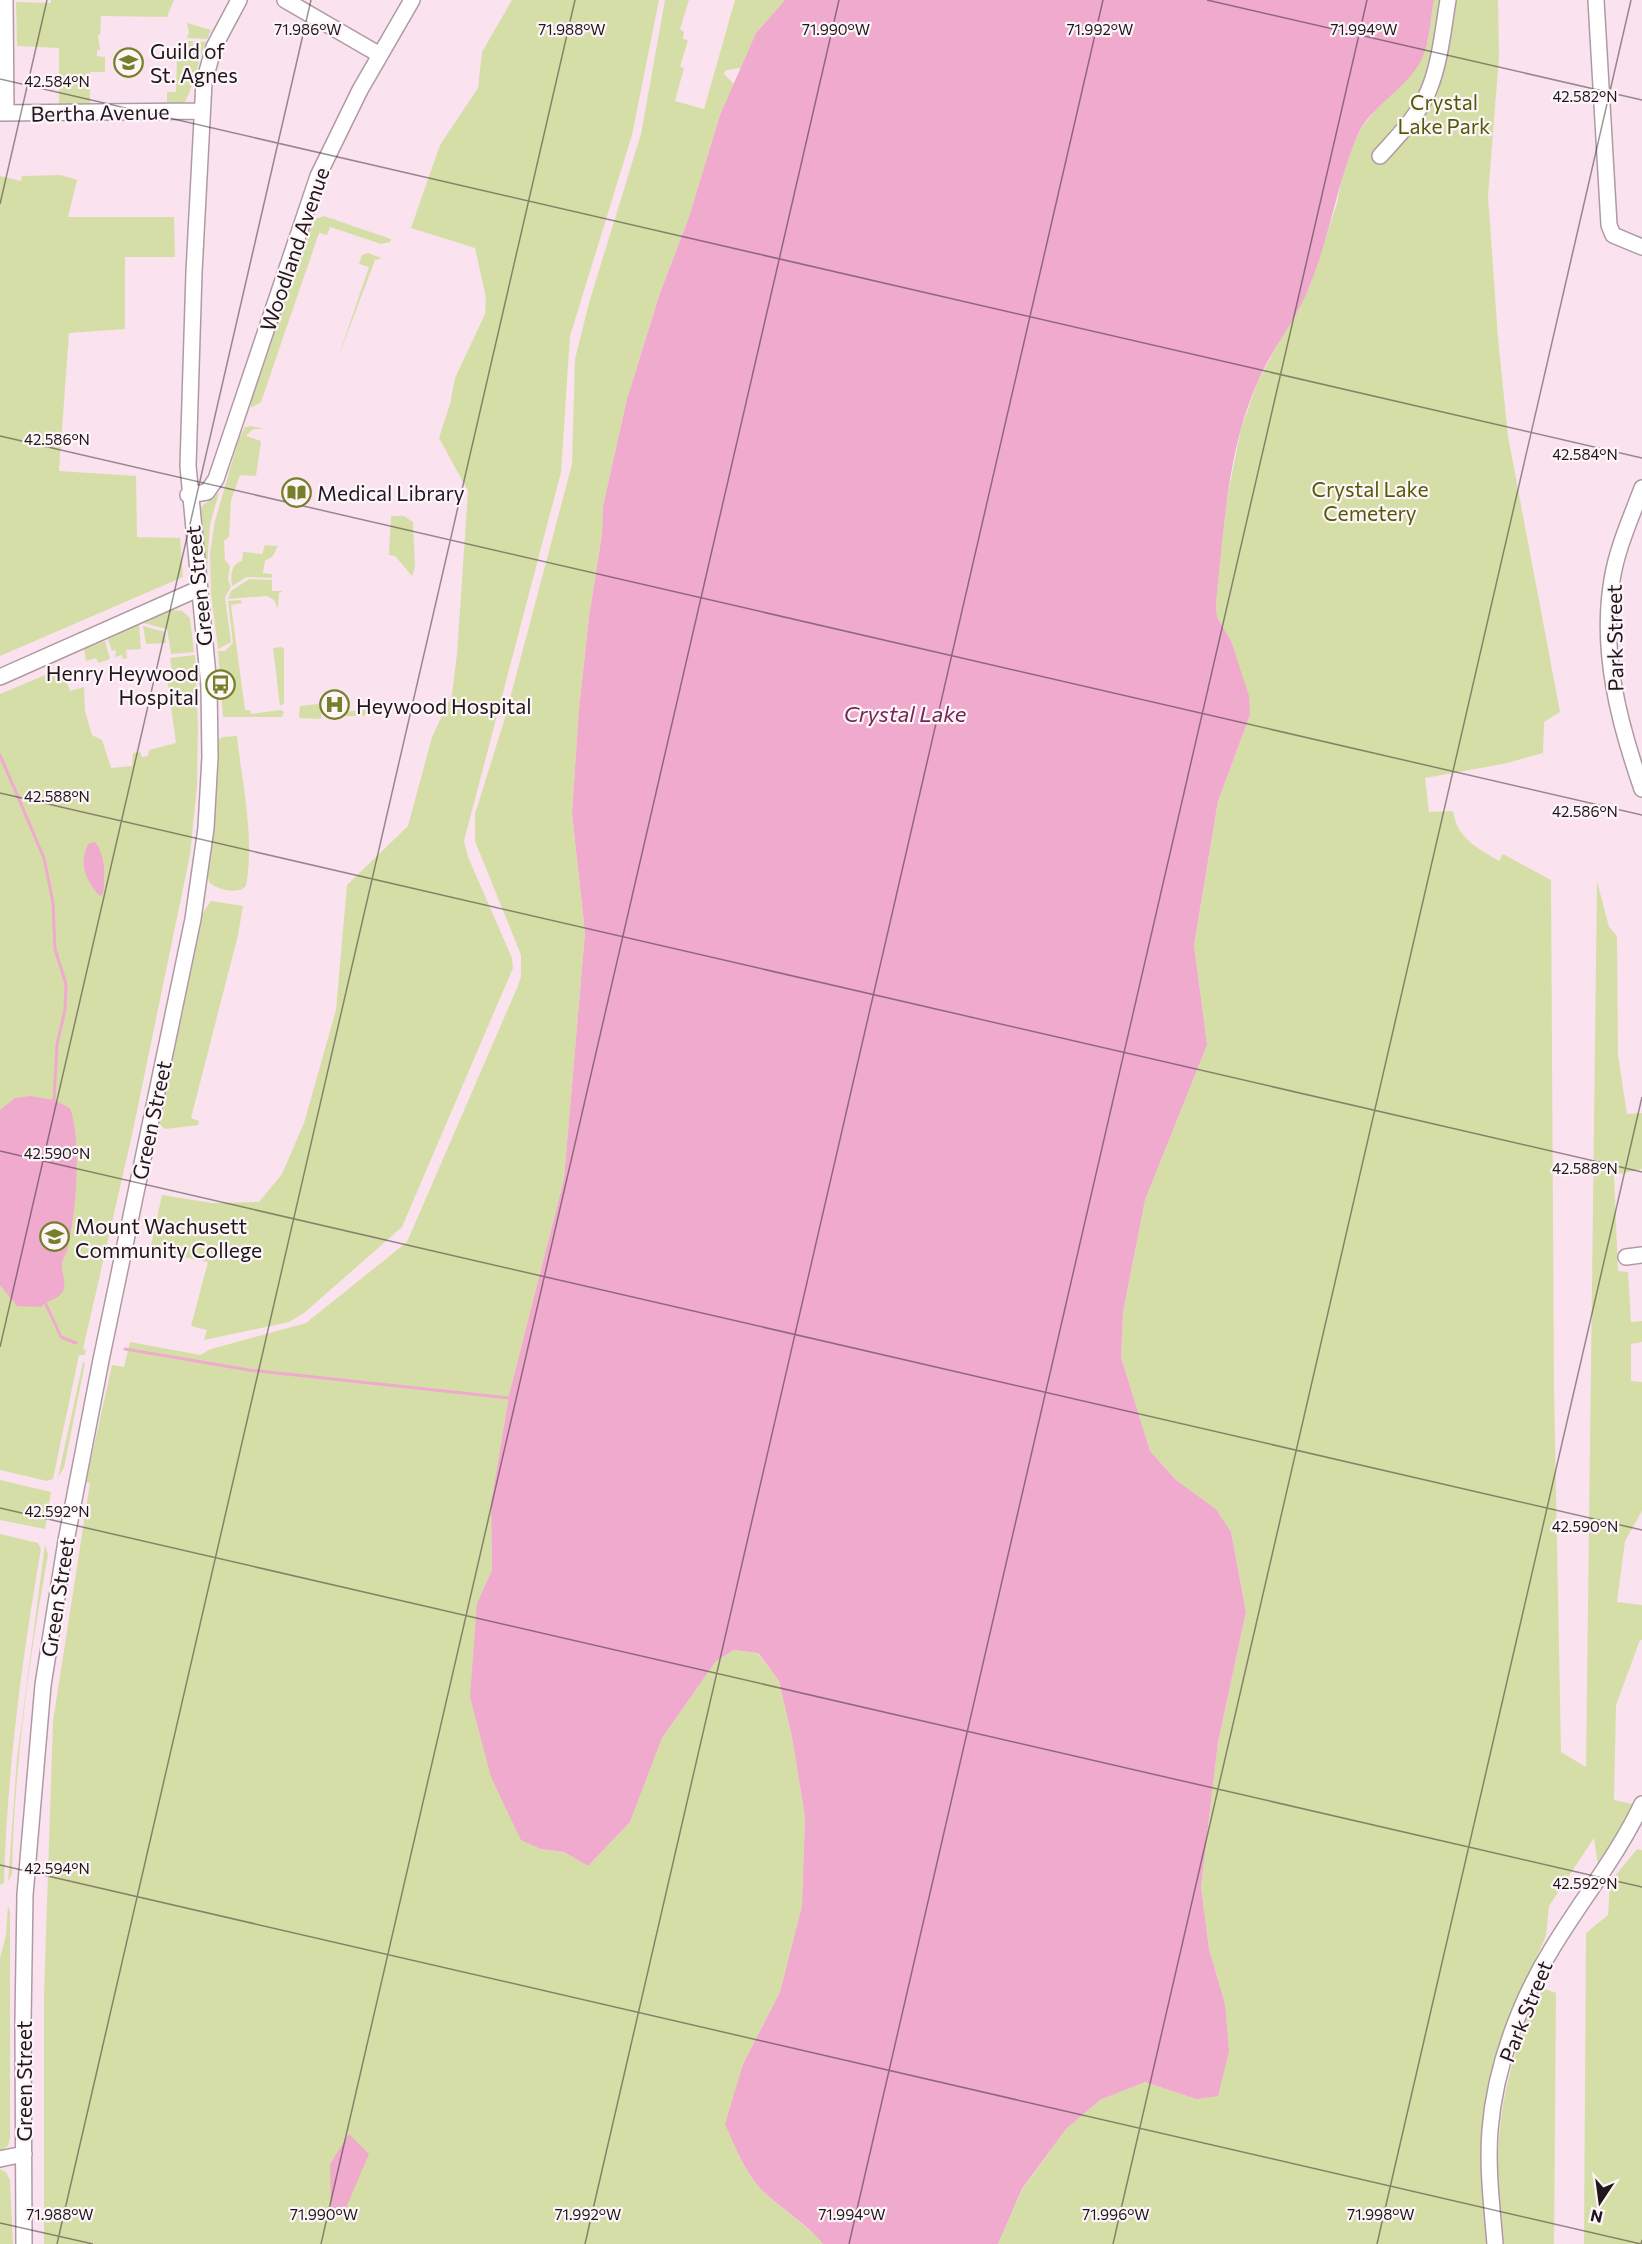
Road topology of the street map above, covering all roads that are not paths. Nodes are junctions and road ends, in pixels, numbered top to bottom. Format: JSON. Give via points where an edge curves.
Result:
{"nodes":[{"id":1,"x":5,"y":0,"type":"edge"},
{"id":2,"x":239,"y":0,"type":"edge"},
{"id":3,"x":285,"y":0,"type":"edge"},
{"id":4,"x":412,"y":0,"type":"edge"},
{"id":5,"x":1448,"y":0,"type":"edge"},
{"id":6,"x":1596,"y":0,"type":"edge"},
{"id":7,"x":380,"y":55,"type":"junction"},
{"id":8,"x":201,"y":111,"type":"junction"},
{"id":9,"x":3,"y":113,"type":"edge"},
{"id":10,"x":1380,"y":156,"type":"dead end"},
{"id":11,"x":1642,"y":246,"type":"edge"},
{"id":12,"x":1642,"y":488,"type":"edge"},
{"id":13,"x":189,"y":495,"type":"junction"},
{"id":14,"x":198,"y":589,"type":"junction"},
{"id":15,"x":0,"y":677,"type":"edge"},
{"id":16,"x":1642,"y":789,"type":"edge"},
{"id":17,"x":1642,"y":1255,"type":"edge"},
{"id":18,"x":1626,"y":1257,"type":"dead end"},
{"id":19,"x":1642,"y":1804,"type":"edge"},
{"id":20,"x":24,"y":2154,"type":"junction"},
{"id":21,"x":0,"y":2159,"type":"edge"},
{"id":22,"x":24,"y":2244,"type":"edge"},
{"id":23,"x":1495,"y":2244,"type":"edge"}],
"edges":[{"from":1,"to":9,"type":"street"},
{"from":2,"to":8,"type":"street","name":"Green Street","via":[[210,58]]},
{"from":3,"to":7,"type":"street"},
{"from":4,"to":7,"type":"street","name":"Woodland Avenue"},
{"from":5,"to":10,"type":"street","via":[[1428,92]]},
{"from":6,"to":11,"type":"street","via":[[1609,225],[1613,235]]},
{"from":7,"to":13,"type":"street","name":"Woodland Avenue","via":[[318,176],[216,479],[207,492]]},
{"from":8,"to":9,"type":"street","name":"Bertha Avenue"},
{"from":8,"to":13,"type":"street","name":"Green Street","via":[[188,429]]},
{"from":12,"to":16,"type":"street","name":"Park Street","via":[[1615,565],[1609,607],[1615,697]]},
{"from":13,"to":14,"type":"street","name":"Green Street"},
{"from":14,"to":15,"type":"street"},
{"from":14,"to":20,"type":"street","name":"Green Street","via":[[209,686],[206,828],[193,919],[101,1360],[43,1684],[25,1895]]},
{"from":17,"to":18,"type":"street"},
{"from":19,"to":23,"type":"street","name":"Park Street","via":[[1539,1970],[1509,2046],[1490,2132]]},
{"from":20,"to":21,"type":"street"},
{"from":20,"to":22,"type":"street","name":"Green Street"}]}
